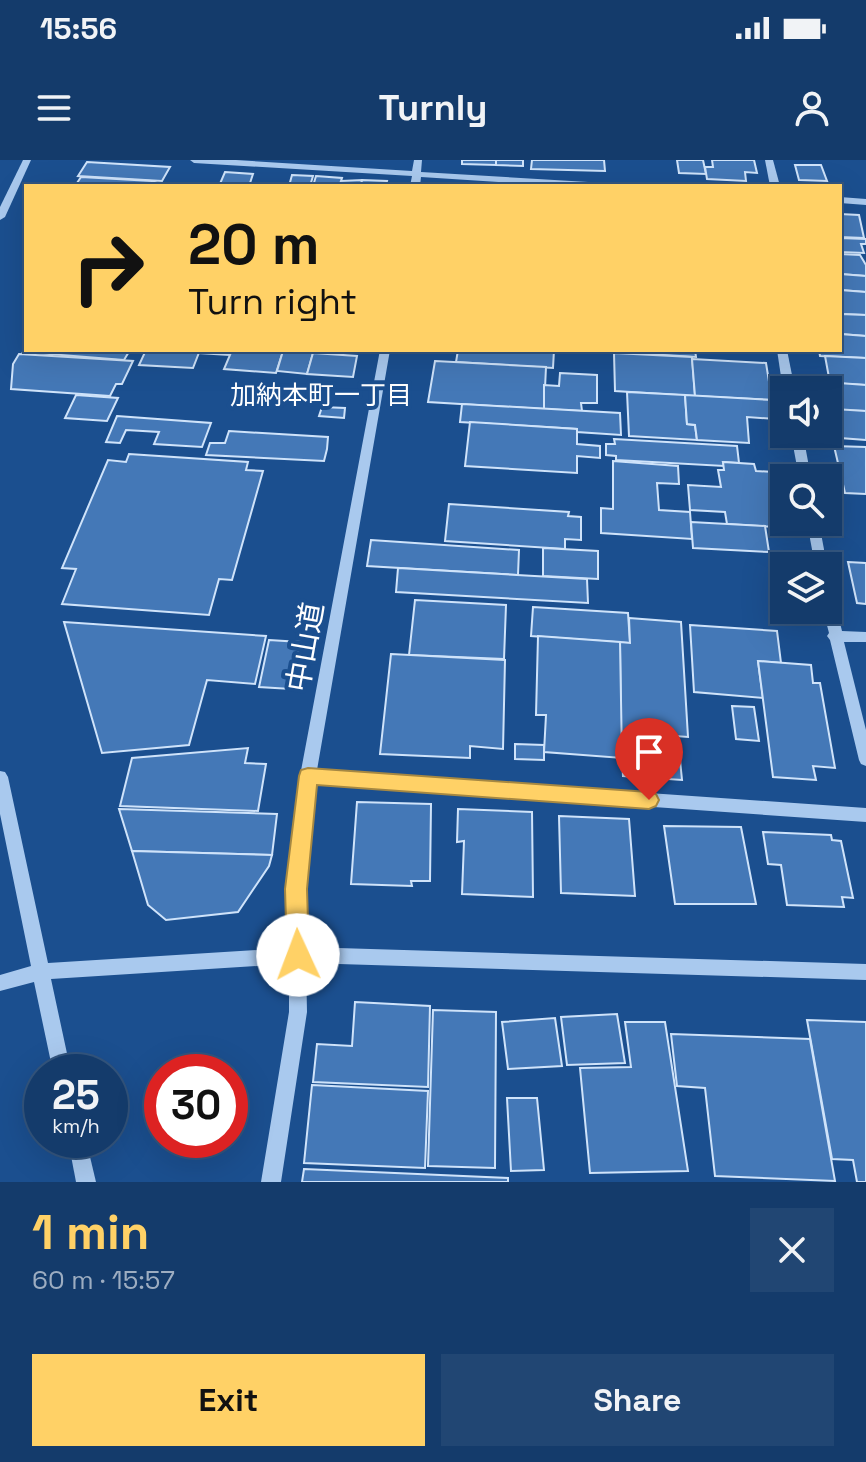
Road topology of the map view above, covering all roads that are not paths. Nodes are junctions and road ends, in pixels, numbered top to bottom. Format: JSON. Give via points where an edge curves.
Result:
{"nodes":[{"id":1,"x":27,"y":160,"type":"edge"},
{"id":2,"x":194,"y":160,"type":"edge"},
{"id":3,"x":418,"y":160,"type":"edge"},
{"id":4,"x":769,"y":160,"type":"edge"},
{"id":5,"x":417,"y":173,"type":"junction"},
{"id":6,"x":415,"y":184,"type":"edge"},
{"id":7,"x":576,"y":184,"type":"edge"},
{"id":8,"x":775,"y":184,"type":"edge"},
{"id":9,"x":842,"y":200,"type":"edge"},
{"id":10,"x":866,"y":202,"type":"edge"},
{"id":11,"x":1,"y":214,"type":"edge"},
{"id":12,"x":385,"y":352,"type":"edge"},
{"id":13,"x":782,"y":352,"type":"edge"},
{"id":14,"x":787,"y":376,"type":"edge"},
{"id":15,"x":832,"y":624,"type":"edge"},
{"id":16,"x":834,"y":636,"type":"junction"},
{"id":17,"x":866,"y":637,"type":"edge"},
{"id":18,"x":866,"y":760,"type":"edge"},
{"id":19,"x":308,"y":776,"type":"junction"},
{"id":20,"x":0,"y":777,"type":"edge"},
{"id":21,"x":866,"y":815,"type":"edge"},
{"id":22,"x":298,"y":955,"type":"junction"},
{"id":23,"x":40,"y":972,"type":"junction"},
{"id":24,"x":866,"y":972,"type":"edge"},
{"id":25,"x":0,"y":983,"type":"edge"},
{"id":26,"x":58,"y":1054,"type":"edge"},
{"id":27,"x":81,"y":1158,"type":"edge"},
{"id":28,"x":86,"y":1182,"type":"edge"},
{"id":29,"x":271,"y":1182,"type":"edge"}],
"edges":[{"from":1,"to":11,"type":"street"},
{"from":2,"to":5,"type":"street"},
{"from":3,"to":5,"type":"street"},
{"from":4,"to":8,"type":"street"},
{"from":5,"to":6,"type":"street"},
{"from":5,"to":7,"type":"street"},
{"from":9,"to":10,"type":"street"},
{"from":12,"to":19,"type":"street","name":"中山道"},
{"from":13,"to":14,"type":"street"},
{"from":15,"to":16,"type":"street"},
{"from":16,"to":17,"type":"street"},
{"from":16,"to":18,"type":"street"},
{"from":19,"to":21,"type":"street"},
{"from":19,"to":22,"type":"street","name":"中山道","via":[[296,889]]},
{"from":20,"to":23,"type":"street"},
{"from":22,"to":23,"type":"street"},
{"from":22,"to":24,"type":"street"},
{"from":22,"to":29,"type":"street","name":"中山道","via":[[298,1012]]},
{"from":23,"to":25,"type":"street"},
{"from":23,"to":26,"type":"street"},
{"from":27,"to":28,"type":"street"}]}
